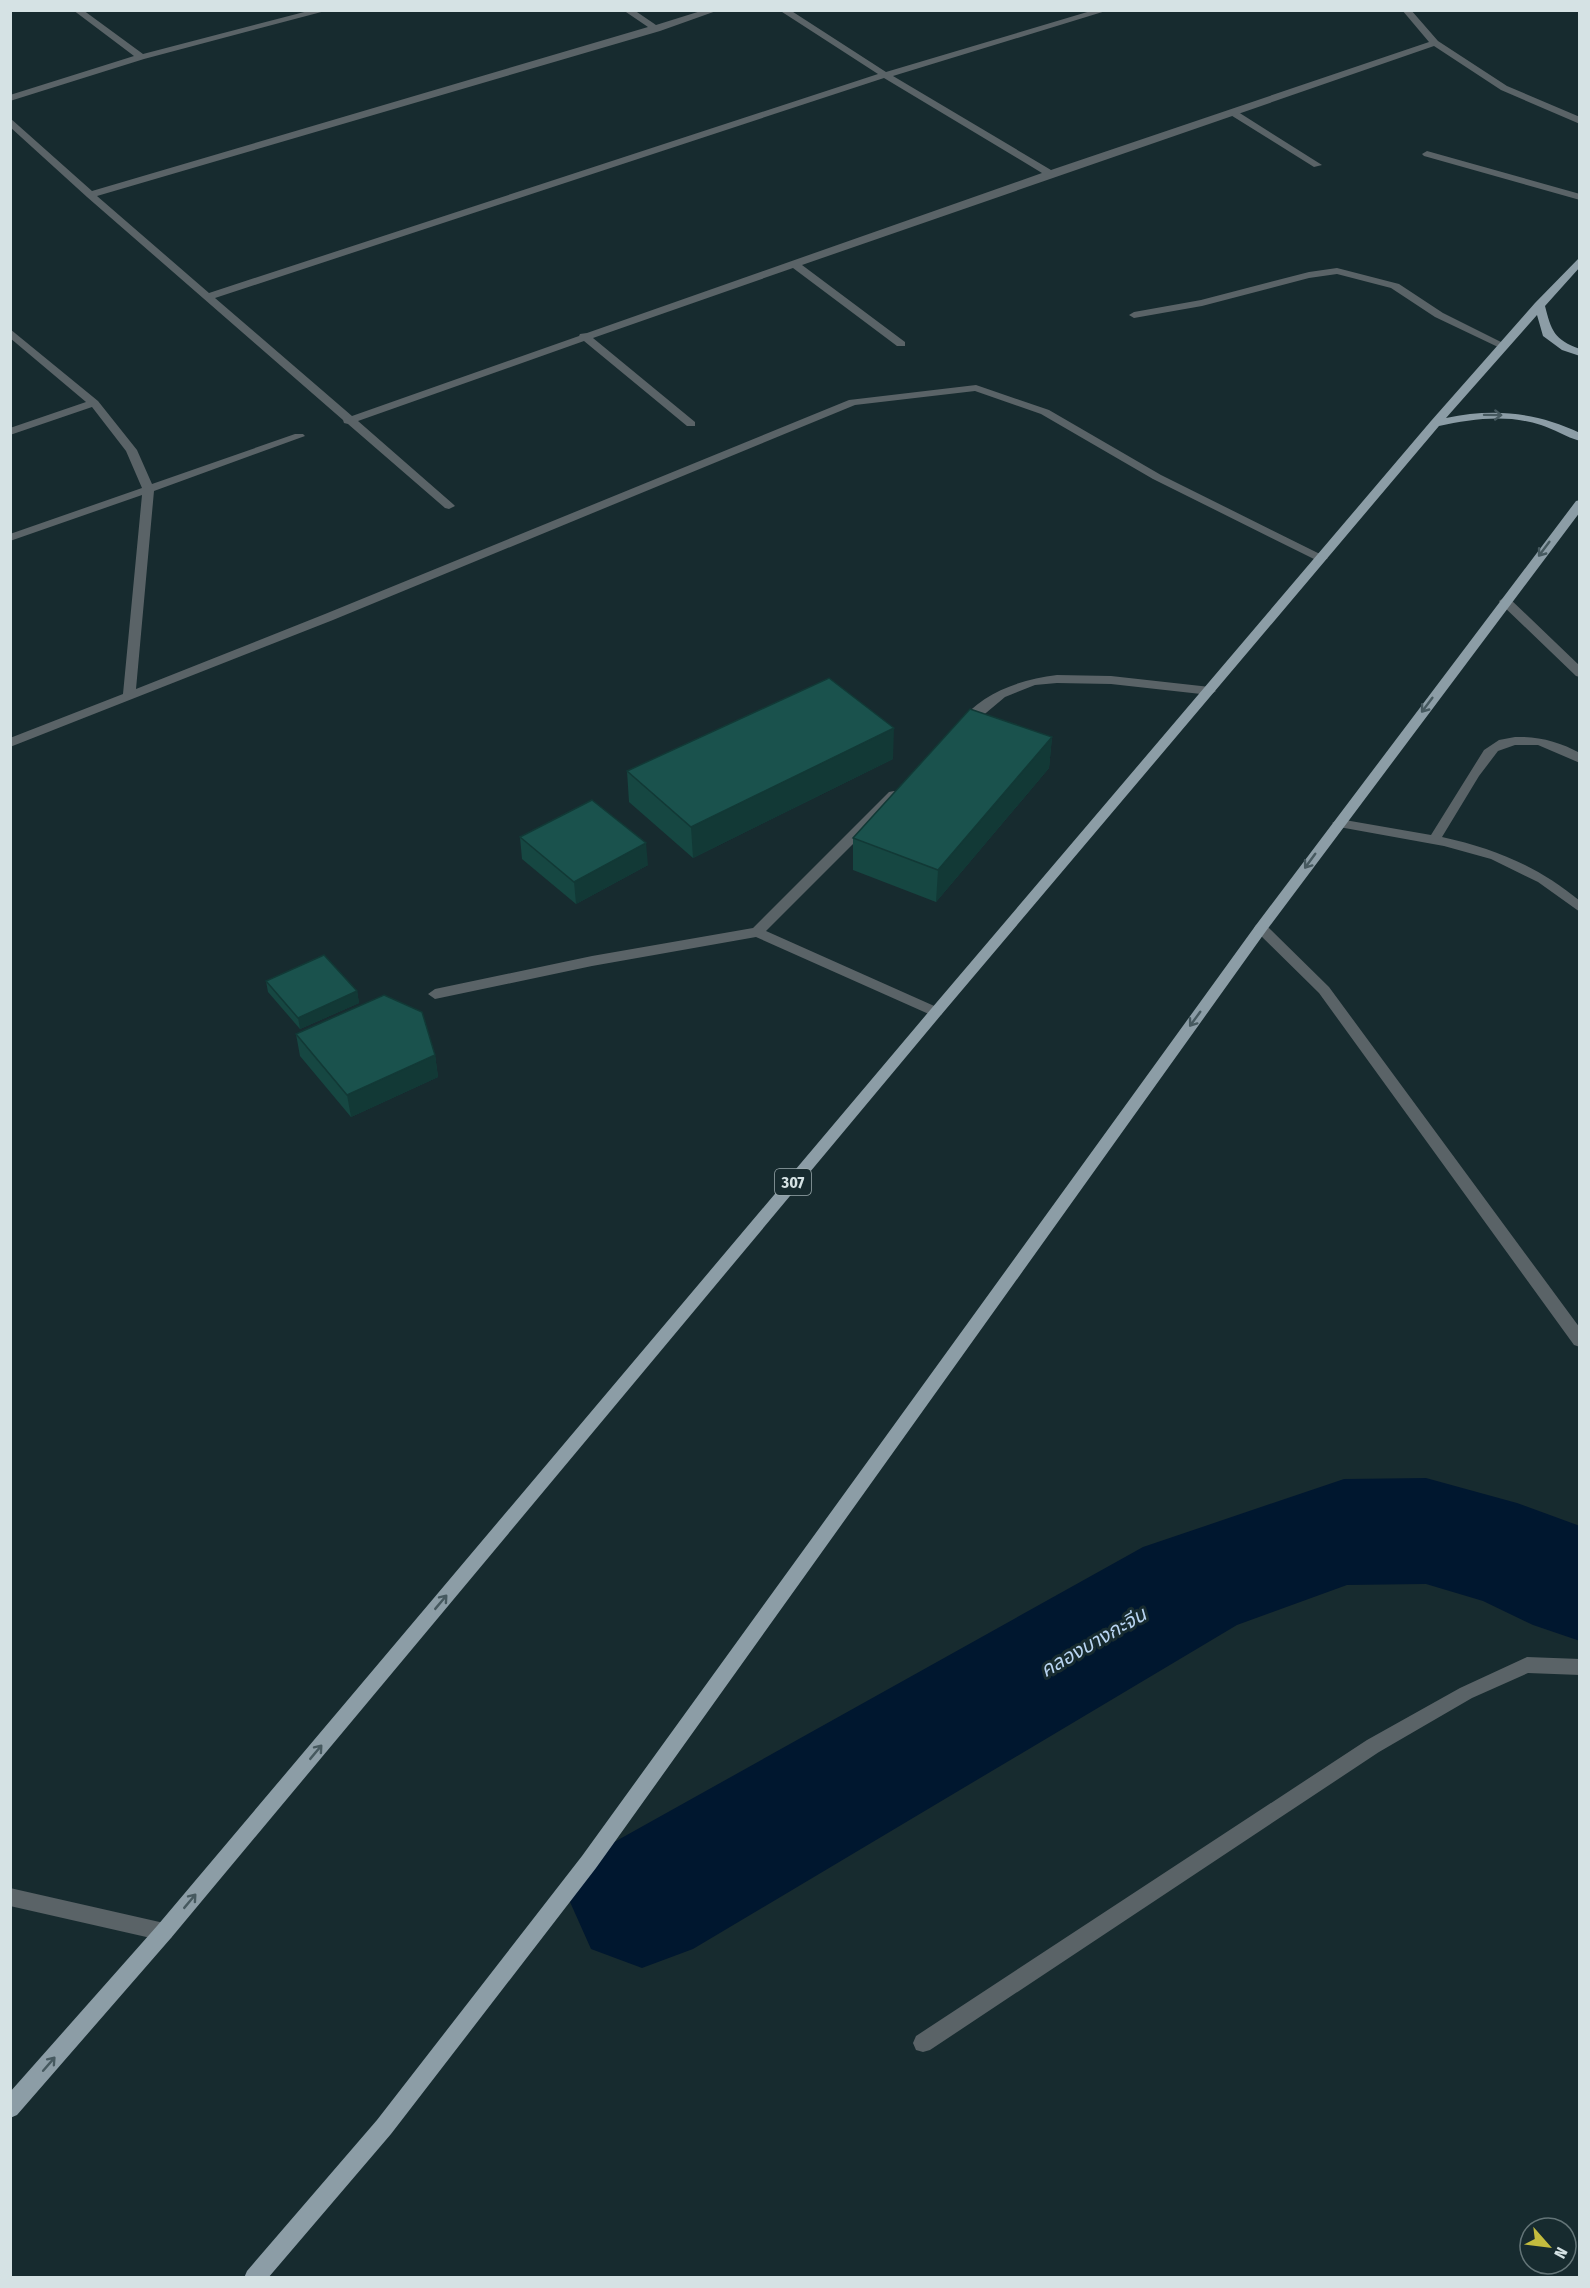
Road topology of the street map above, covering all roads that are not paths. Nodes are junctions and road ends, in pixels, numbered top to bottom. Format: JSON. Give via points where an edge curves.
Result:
{"nodes":[{"id":1,"x":77,"y":10,"type":"edge"},
{"id":2,"x":325,"y":10,"type":"edge"},
{"id":3,"x":627,"y":10,"type":"edge"},
{"id":4,"x":715,"y":10,"type":"edge"},
{"id":5,"x":783,"y":10,"type":"edge"},
{"id":6,"x":1105,"y":10,"type":"edge"},
{"id":7,"x":1406,"y":10,"type":"edge"},
{"id":8,"x":657,"y":29,"type":"junction"},
{"id":9,"x":1436,"y":43,"type":"junction"},
{"id":10,"x":141,"y":57,"type":"junction"},
{"id":11,"x":885,"y":75,"type":"junction"},
{"id":12,"x":10,"y":98,"type":"edge"},
{"id":13,"x":1232,"y":112,"type":"junction"},
{"id":14,"x":10,"y":121,"type":"edge"},
{"id":15,"x":1580,"y":121,"type":"edge"},
{"id":16,"x":1427,"y":154,"type":"dead end"},
{"id":17,"x":1317,"y":165,"type":"dead end"},
{"id":18,"x":1050,"y":174,"type":"junction"},
{"id":19,"x":90,"y":195,"type":"junction"},
{"id":20,"x":1580,"y":197,"type":"edge"},
{"id":21,"x":1580,"y":260,"type":"edge"},
{"id":22,"x":795,"y":264,"type":"junction"},
{"id":23,"x":209,"y":296,"type":"junction"},
{"id":24,"x":1539,"y":305,"type":"junction"},
{"id":25,"x":1134,"y":315,"type":"dead end"},
{"id":26,"x":10,"y":332,"type":"edge"},
{"id":27,"x":584,"y":336,"type":"junction"},
{"id":28,"x":901,"y":344,"type":"dead end"},
{"id":29,"x":1502,"y":345,"type":"junction"},
{"id":30,"x":1580,"y":352,"type":"edge"},
{"id":31,"x":94,"y":403,"type":"junction"},
{"id":32,"x":348,"y":421,"type":"junction"},
{"id":33,"x":1435,"y":423,"type":"junction"},
{"id":34,"x":691,"y":424,"type":"dead end"},
{"id":35,"x":10,"y":432,"type":"edge"},
{"id":36,"x":299,"y":436,"type":"dead end"},
{"id":37,"x":1580,"y":438,"type":"edge"},
{"id":38,"x":148,"y":489,"type":"junction"},
{"id":39,"x":1580,"y":503,"type":"edge"},
{"id":40,"x":449,"y":506,"type":"dead end"},
{"id":41,"x":10,"y":538,"type":"edge"},
{"id":42,"x":1322,"y":558,"type":"junction"},
{"id":43,"x":1505,"y":601,"type":"junction"},
{"id":44,"x":1580,"y":673,"type":"edge"},
{"id":45,"x":1210,"y":692,"type":"junction"},
{"id":46,"x":129,"y":696,"type":"junction"},
{"id":47,"x":951,"y":738,"type":"edge"},
{"id":48,"x":10,"y":742,"type":"edge"},
{"id":49,"x":1580,"y":759,"type":"edge"},
{"id":50,"x":900,"y":789,"type":"edge"},
{"id":51,"x":1339,"y":823,"type":"junction"},
{"id":52,"x":1434,"y":840,"type":"junction"},
{"id":53,"x":1580,"y":908,"type":"edge"},
{"id":54,"x":1261,"y":928,"type":"junction"},
{"id":55,"x":757,"y":932,"type":"junction"},
{"id":56,"x":435,"y":994,"type":"dead end"},
{"id":57,"x":936,"y":1012,"type":"junction"},
{"id":58,"x":1580,"y":1341,"type":"edge"},
{"id":59,"x":1580,"y":1667,"type":"edge"},
{"id":60,"x":10,"y":1897,"type":"edge"},
{"id":61,"x":164,"y":1932,"type":"junction"},
{"id":62,"x":923,"y":2043,"type":"dead end"},
{"id":63,"x":10,"y":2108,"type":"edge"},
{"id":64,"x":254,"y":2277,"type":"edge"}],
"edges":[{"from":1,"to":10,"type":"street"},
{"from":2,"to":10,"type":"street"},
{"from":3,"to":8,"type":"street"},
{"from":4,"to":8,"type":"street"},
{"from":5,"to":11,"type":"street"},
{"from":6,"to":11,"type":"street"},
{"from":7,"to":9,"type":"street"},
{"from":8,"to":19,"type":"street"},
{"from":9,"to":13,"type":"street"},
{"from":9,"to":15,"type":"street","via":[[1504,88]]},
{"from":10,"to":12,"type":"street"},
{"from":11,"to":18,"type":"street"},
{"from":11,"to":23,"type":"street"},
{"from":13,"to":17,"type":"street"},
{"from":13,"to":18,"type":"street"},
{"from":14,"to":19,"type":"street"},
{"from":16,"to":20,"type":"street"},
{"from":18,"to":22,"type":"street"},
{"from":19,"to":23,"type":"street"},
{"from":21,"to":24,"type":"main road","number":"307"},
{"from":22,"to":27,"type":"street"},
{"from":22,"to":28,"type":"street"},
{"from":23,"to":32,"type":"street"},
{"from":24,"to":29,"type":"main road","number":"307"},
{"from":24,"to":30,"type":"main road","via":[[1547,334],[1566,348]]},
{"from":25,"to":29,"type":"street","via":[[1337,271],[1395,286],[1439,315]]},
{"from":26,"to":31,"type":"street"},
{"from":27,"to":32,"type":"street"},
{"from":27,"to":34,"type":"street"},
{"from":29,"to":33,"type":"main road","number":"307"},
{"from":31,"to":35,"type":"street"},
{"from":31,"to":38,"type":"street","via":[[131,450]]},
{"from":32,"to":40,"type":"street"},
{"from":33,"to":37,"type":"main road","one_way":true,"via":[[1475,415],[1512,415],[1538,420]]},
{"from":33,"to":42,"type":"main road","number":"307"},
{"from":36,"to":38,"type":"street"},
{"from":38,"to":41,"type":"street"},
{"from":38,"to":46,"type":"street"},
{"from":39,"to":43,"type":"main road","one_way":true},
{"from":42,"to":45,"type":"main road","number":"307"},
{"from":42,"to":46,"type":"street","via":[[1157,477],[1045,412],[976,388],[853,402]]},
{"from":43,"to":44,"type":"street"},
{"from":43,"to":51,"type":"main road","one_way":true},
{"from":45,"to":47,"type":"street","via":[[1109,680],[1048,680],[1015,687],[976,712]]},
{"from":45,"to":57,"type":"main road","number":"307"},
{"from":46,"to":48,"type":"street"},
{"from":49,"to":52,"type":"street","via":[[1562,748],[1536,741],[1515,740],[1491,749]]},
{"from":50,"to":55,"type":"street"},
{"from":51,"to":52,"type":"street"},
{"from":51,"to":54,"type":"main road","one_way":true},
{"from":52,"to":53,"type":"street","via":[[1503,859],[1545,879]]},
{"from":54,"to":58,"type":"street","via":[[1324,990]]},
{"from":54,"to":64,"type":"main road","one_way":true,"via":[[589,1862],[384,2127]]},
{"from":55,"to":56,"type":"street"},
{"from":55,"to":57,"type":"street"},
{"from":61,"to":57,"type":"main road","number":"307","one_way":true},
{"from":59,"to":62,"type":"street","via":[[1527,1665],[1466,1693],[1383,1740]]},
{"from":60,"to":61,"type":"street"},
{"from":63,"to":61,"type":"main road","number":"307","one_way":true}]}
